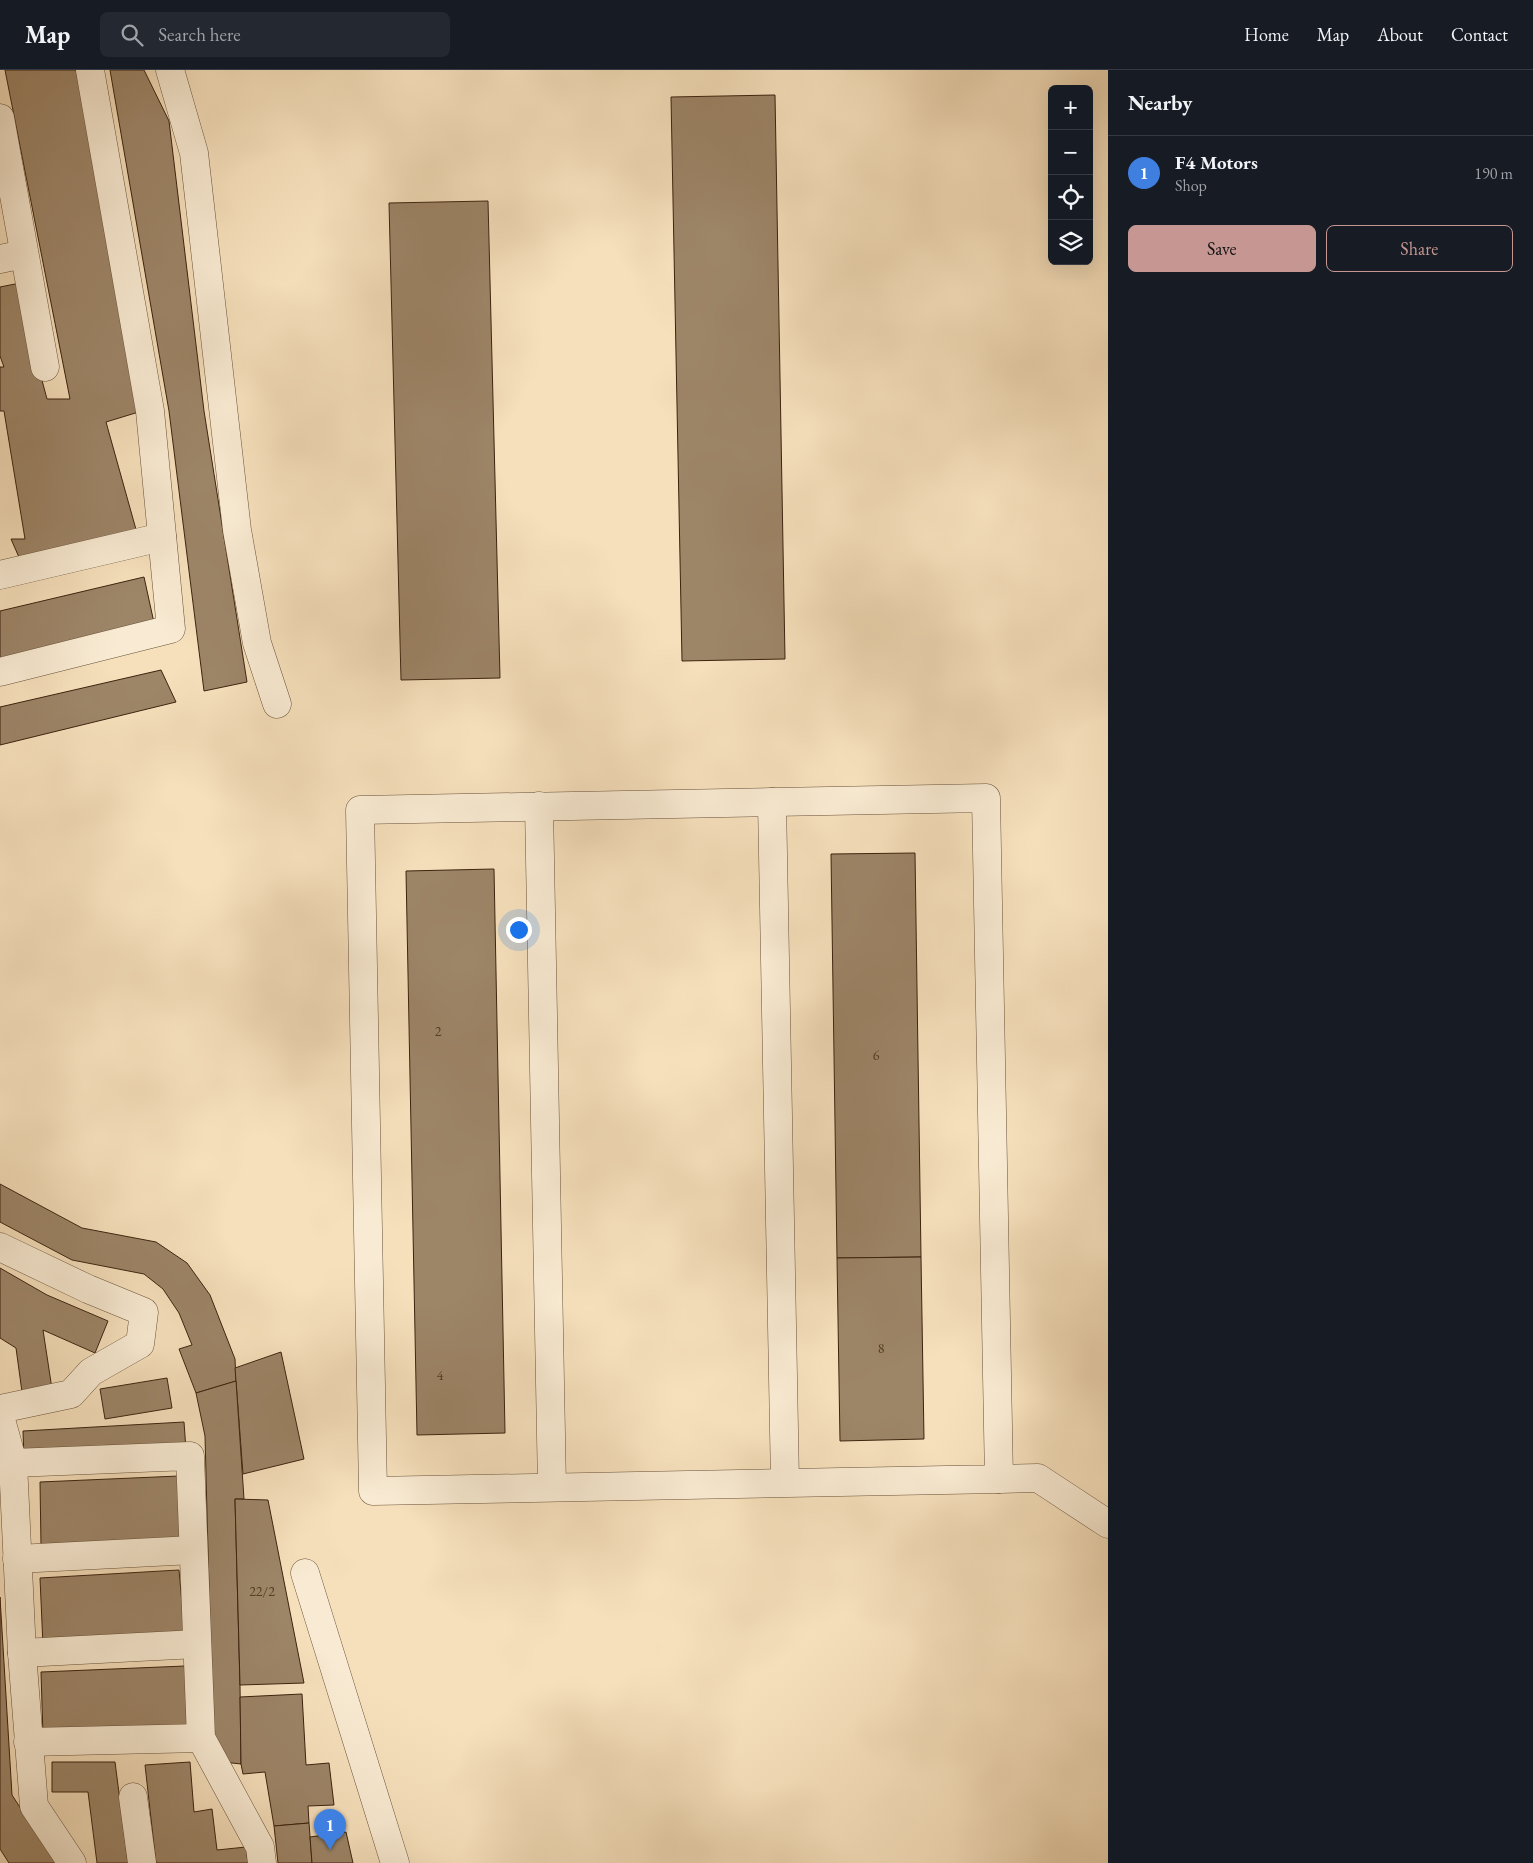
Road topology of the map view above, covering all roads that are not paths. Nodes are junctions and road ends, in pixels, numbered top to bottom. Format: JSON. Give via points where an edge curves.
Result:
{"nodes":[{"id":1,"x":90,"y":70,"type":"edge"},
{"id":2,"x":170,"y":70,"type":"edge"},
{"id":3,"x":0,"y":118,"type":"edge"},
{"id":4,"x":12,"y":257,"type":"edge"},
{"id":5,"x":45,"y":366,"type":"dead end"},
{"id":6,"x":162,"y":537,"type":"junction"},
{"id":7,"x":0,"y":575,"type":"edge"},
{"id":8,"x":0,"y":672,"type":"edge"},
{"id":9,"x":276,"y":704,"type":"dead end"},
{"id":10,"x":772,"y":802,"type":"junction"},
{"id":11,"x":539,"y":806,"type":"junction"},
{"id":12,"x":0,"y":1247,"type":"edge"},
{"id":13,"x":0,"y":1408,"type":"edge"},
{"id":14,"x":0,"y":1416,"type":"edge"},
{"id":15,"x":13,"y":1463,"type":"junction"},
{"id":16,"x":999,"y":1479,"type":"junction"},
{"id":17,"x":785,"y":1482,"type":"junction"},
{"id":18,"x":552,"y":1487,"type":"junction"},
{"id":19,"x":1108,"y":1524,"type":"edge"},
{"id":20,"x":193,"y":1550,"type":"junction"},
{"id":21,"x":17,"y":1559,"type":"junction"},
{"id":22,"x":305,"y":1573,"type":"dead end"},
{"id":23,"x":197,"y":1644,"type":"junction"},
{"id":24,"x":22,"y":1653,"type":"junction"},
{"id":25,"x":201,"y":1738,"type":"junction"},
{"id":26,"x":28,"y":1742,"type":"junction"},
{"id":27,"x":133,"y":1796,"type":"dead end"},
{"id":28,"x":72,"y":1863,"type":"edge"},
{"id":29,"x":142,"y":1863,"type":"edge"},
{"id":30,"x":262,"y":1863,"type":"edge"},
{"id":31,"x":395,"y":1863,"type":"edge"}],
"edges":[{"from":1,"to":6,"type":"street","via":[[150,411]]},
{"from":2,"to":9,"type":"street","via":[[194,153],[237,530],[258,642]]},
{"from":3,"to":4,"type":"street"},
{"from":4,"to":5,"type":"street"},
{"from":6,"to":7,"type":"street"},
{"from":6,"to":8,"type":"street","via":[[171,630]]},
{"from":10,"to":11,"type":"street"},
{"from":10,"to":16,"type":"street","via":[[986,798]]},
{"from":10,"to":17,"type":"street"},
{"from":11,"to":18,"type":"street"},
{"from":11,"to":18,"type":"street","via":[[360,810],[360,820],[373,1491]]},
{"from":12,"to":13,"type":"street","via":[[144,1312],[140,1344],[91,1372],[72,1394]]},
{"from":14,"to":15,"type":"street"},
{"from":15,"to":20,"type":"street","via":[[190,1456]]},
{"from":15,"to":21,"type":"street"},
{"from":16,"to":17,"type":"street"},
{"from":16,"to":19,"type":"street","via":[[1038,1478]]},
{"from":17,"to":18,"type":"street"},
{"from":20,"to":21,"type":"street"},
{"from":20,"to":23,"type":"street"},
{"from":21,"to":24,"type":"street"},
{"from":22,"to":31,"type":"street"},
{"from":23,"to":24,"type":"street"},
{"from":23,"to":25,"type":"street"},
{"from":24,"to":26,"type":"street"},
{"from":25,"to":26,"type":"street"},
{"from":25,"to":30,"type":"street","via":[[260,1847]]},
{"from":26,"to":28,"type":"street","via":[[34,1806]]},
{"from":27,"to":29,"type":"street"}]}
